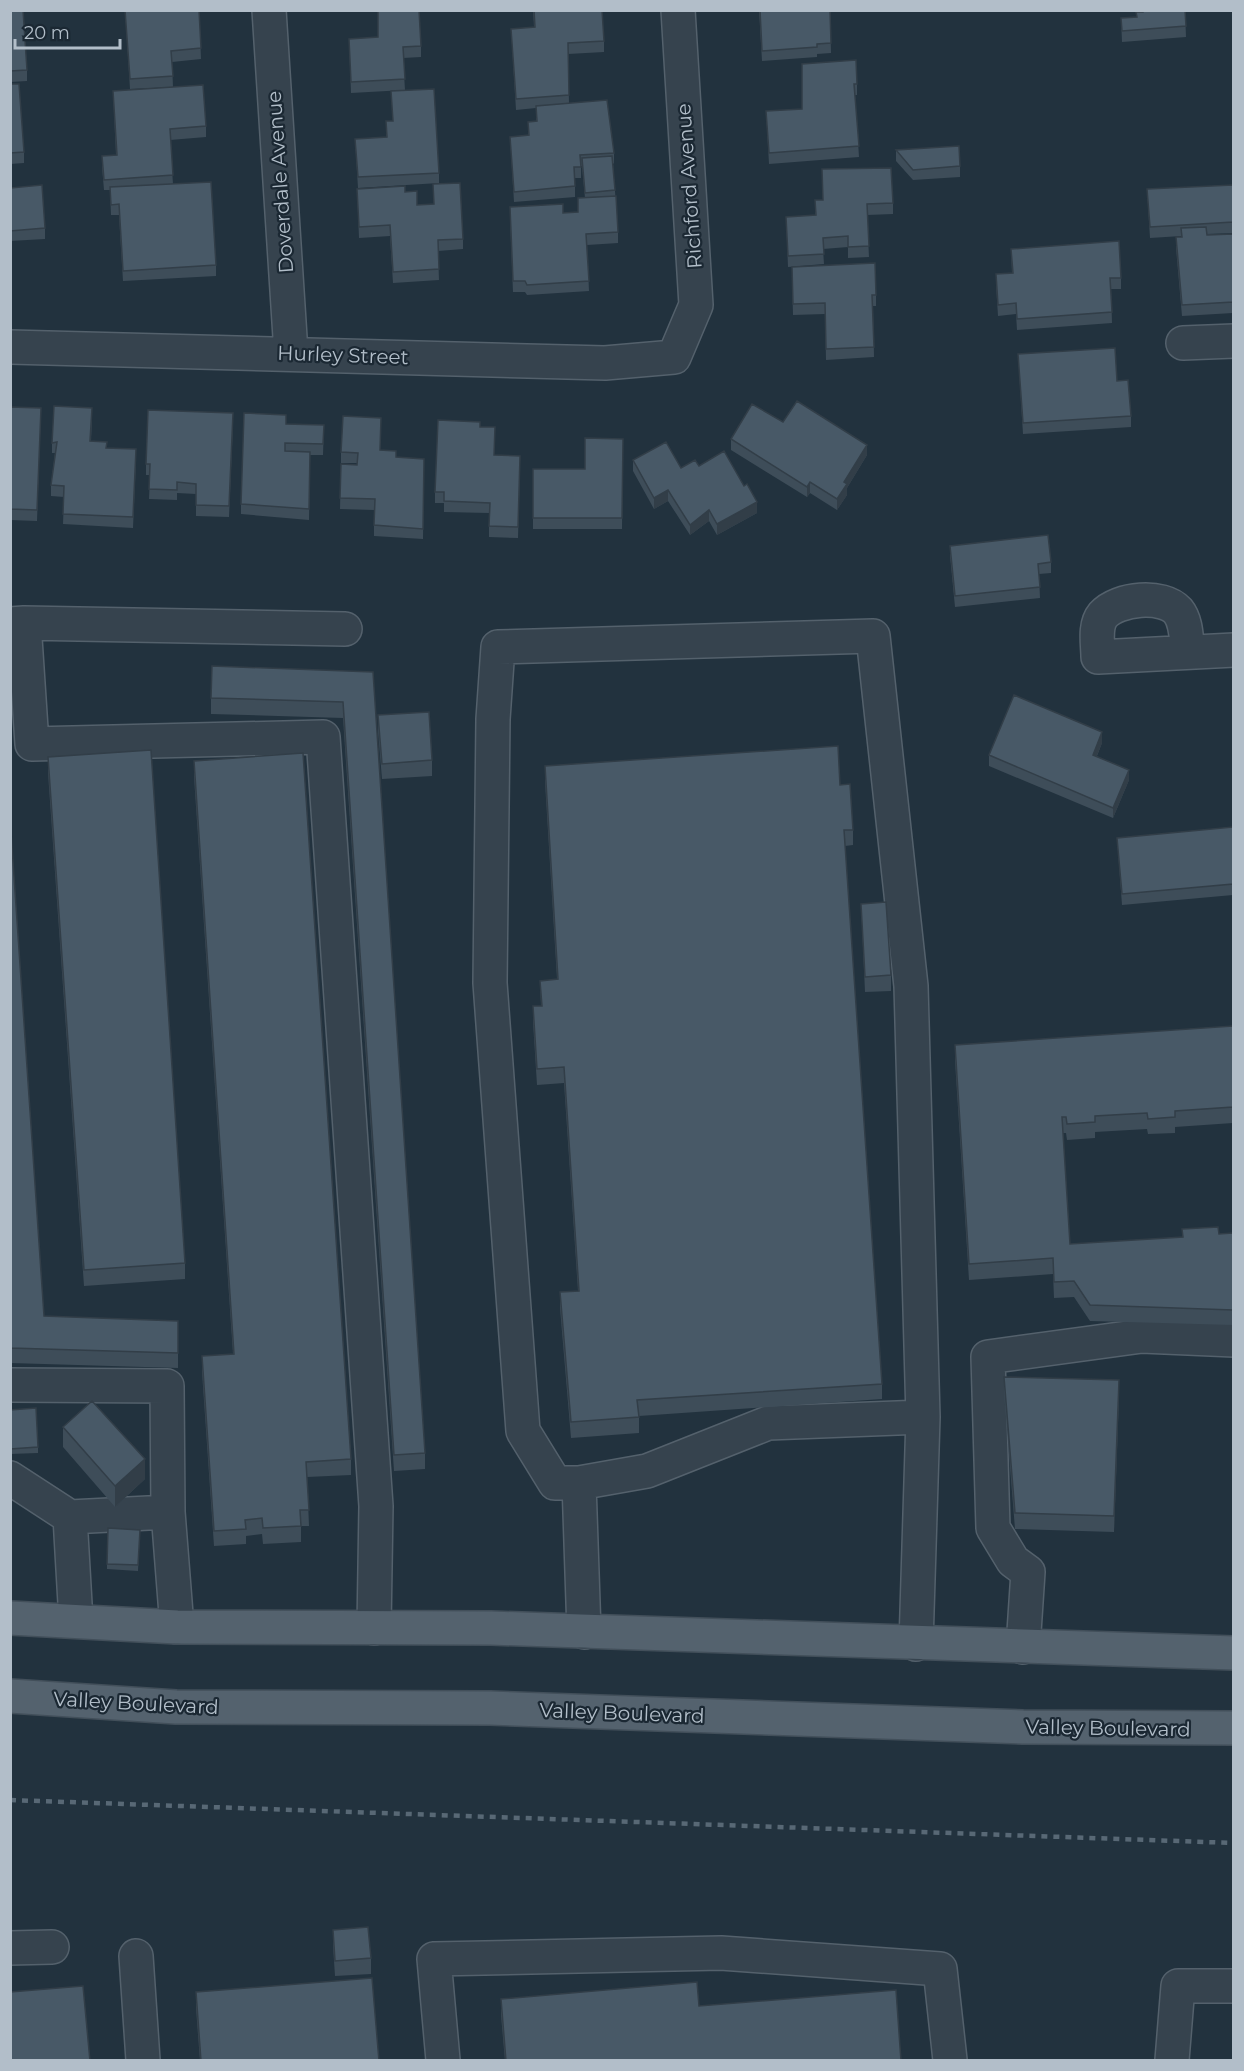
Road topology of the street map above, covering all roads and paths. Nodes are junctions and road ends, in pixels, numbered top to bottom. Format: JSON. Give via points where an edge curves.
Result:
{"nodes":[{"id":1,"x":269,"y":10,"type":"edge"},
{"id":2,"x":678,"y":10,"type":"edge"},
{"id":3,"x":1233,"y":341,"type":"edge"},
{"id":4,"x":1183,"y":344,"type":"dead end"},
{"id":5,"x":10,"y":347,"type":"edge"},
{"id":6,"x":291,"y":354,"type":"junction"},
{"id":7,"x":674,"y":357,"type":"joint"},
{"id":8,"x":17,"y":623,"type":"edge"},
{"id":9,"x":345,"y":628,"type":"dead end"},
{"id":10,"x":1233,"y":650,"type":"edge"},
{"id":11,"x":1188,"y":652,"type":"dead end"},
{"id":12,"x":1233,"y":1340,"type":"edge"},
{"id":13,"x":10,"y":1385,"type":"edge"},
{"id":14,"x":923,"y":1417,"type":"junction"},
{"id":15,"x":10,"y":1478,"type":"edge"},
{"id":16,"x":579,"y":1483,"type":"junction"},
{"id":17,"x":168,"y":1512,"type":"junction"},
{"id":18,"x":70,"y":1517,"type":"junction"},
{"id":19,"x":10,"y":1618,"type":"edge"},
{"id":20,"x":76,"y":1622,"type":"junction"},
{"id":21,"x":177,"y":1627,"type":"junction"},
{"id":22,"x":374,"y":1628,"type":"junction"},
{"id":23,"x":584,"y":1632,"type":"junction"},
{"id":24,"x":916,"y":1644,"type":"junction"},
{"id":25,"x":1023,"y":1647,"type":"junction"},
{"id":26,"x":1233,"y":1653,"type":"edge"},
{"id":27,"x":10,"y":1696,"type":"edge"},
{"id":28,"x":1233,"y":1728,"type":"edge"},
{"id":29,"x":52,"y":1947,"type":"dead end"},
{"id":30,"x":10,"y":1948,"type":"edge"},
{"id":31,"x":136,"y":1956,"type":"dead end"},
{"id":32,"x":1233,"y":1986,"type":"edge"},
{"id":33,"x":143,"y":2061,"type":"edge"},
{"id":34,"x":443,"y":2061,"type":"edge"},
{"id":35,"x":950,"y":2061,"type":"edge"},
{"id":36,"x":1172,"y":2061,"type":"edge"}],
"edges":[{"from":1,"to":6,"type":"street","name":"Doverdale Avenue"},
{"from":2,"to":7,"type":"street","name":"Richford Avenue","via":[[696,305]]},
{"from":3,"to":4,"type":"street"},
{"from":5,"to":6,"type":"street","name":"Hurley Street"},
{"from":6,"to":7,"type":"street","name":"Hurley Street","via":[[604,363]]},
{"from":8,"to":9,"type":"street"},
{"from":8,"to":22,"type":"street","via":[[32,744],[323,737],[376,1506]]},
{"from":10,"to":11,"type":"street"},
{"from":12,"to":25,"type":"street","via":[[1142,1336],[988,1357],[993,1528],[1013,1561],[1028,1572]]},
{"from":13,"to":17,"type":"street","via":[[167,1386]]},
{"from":14,"to":16,"type":"street","via":[[768,1423],[647,1471]]},
{"from":14,"to":16,"type":"street","via":[[911,986],[873,636],[498,647],[493,719],[490,983],[523,1431],[555,1483]]},
{"from":14,"to":24,"type":"street"},
{"from":15,"to":18,"type":"street"},
{"from":16,"to":23,"type":"street"},
{"from":17,"to":18,"type":"street"},
{"from":17,"to":21,"type":"street"},
{"from":18,"to":20,"type":"street"},
{"from":19,"to":20,"type":"main road"},
{"from":20,"to":21,"type":"main road"},
{"from":21,"to":22,"type":"main road"},
{"from":22,"to":23,"type":"main road"},
{"from":23,"to":24,"type":"main road"},
{"from":24,"to":25,"type":"main road"},
{"from":25,"to":26,"type":"main road"},
{"from":27,"to":28,"type":"main road","name":"Valley Boulevard","via":[[176,1707],[490,1708],[1023,1727]]},
{"from":29,"to":30,"type":"street"},
{"from":31,"to":33,"type":"street"},
{"from":32,"to":36,"type":"street","via":[[1178,1986]]},
{"from":34,"to":35,"type":"street","via":[[434,1959],[721,1953],[940,1969]]}]}
